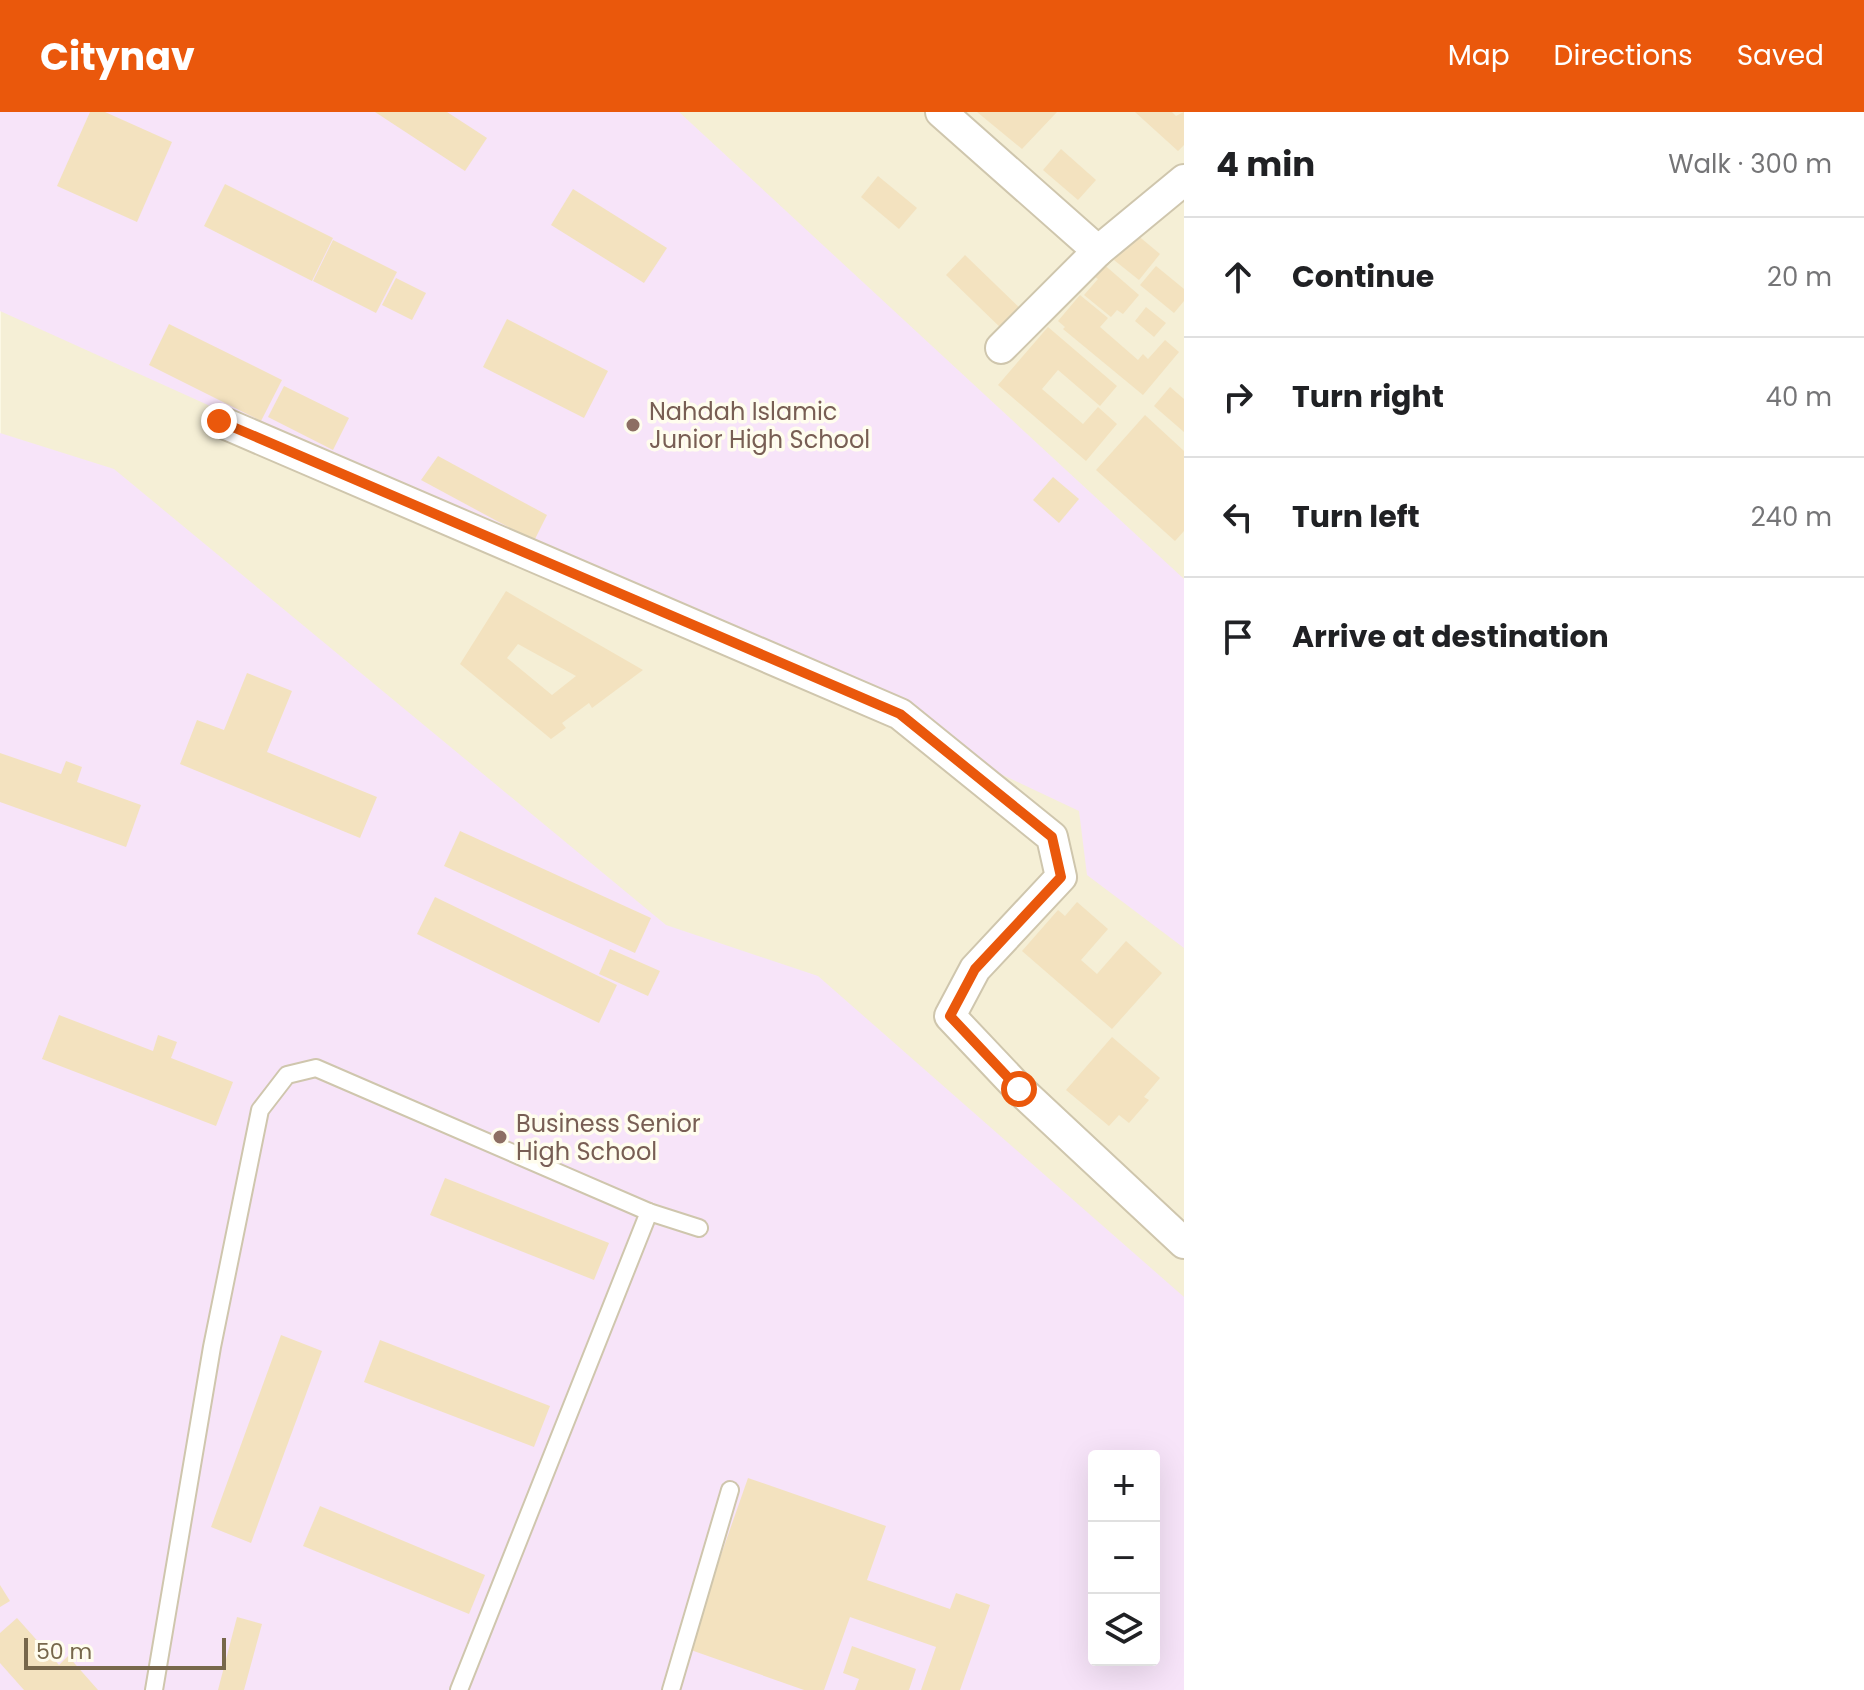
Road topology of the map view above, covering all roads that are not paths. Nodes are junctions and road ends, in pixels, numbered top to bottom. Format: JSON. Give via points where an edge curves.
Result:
{"nodes":[{"id":1,"x":941,"y":112,"type":"edge"},
{"id":2,"x":1184,"y":180,"type":"edge"},
{"id":3,"x":1098,"y":251,"type":"junction"},
{"id":4,"x":1001,"y":348,"type":"dead end"},
{"id":5,"x":219,"y":421,"type":"dead end"},
{"id":6,"x":649,"y":1212,"type":"junction"},
{"id":7,"x":699,"y":1228,"type":"dead end"},
{"id":8,"x":1184,"y":1243,"type":"edge"},
{"id":9,"x":730,"y":1490,"type":"dead end"},
{"id":10,"x":154,"y":1690,"type":"edge"},
{"id":11,"x":459,"y":1690,"type":"edge"},
{"id":12,"x":671,"y":1690,"type":"edge"}],
"edges":[{"from":1,"to":3,"type":"street"},
{"from":2,"to":3,"type":"street"},
{"from":3,"to":4,"type":"street"},
{"from":5,"to":8,"type":"street","via":[[900,714],[1052,837],[1061,877],[975,969],[950,1016],[1019,1089]]},
{"from":6,"to":7,"type":"lane"},
{"from":6,"to":10,"type":"lane","via":[[316,1068],[287,1075],[260,1110],[212,1347]]},
{"from":6,"to":11,"type":"lane"},
{"from":9,"to":12,"type":"lane"}]}
